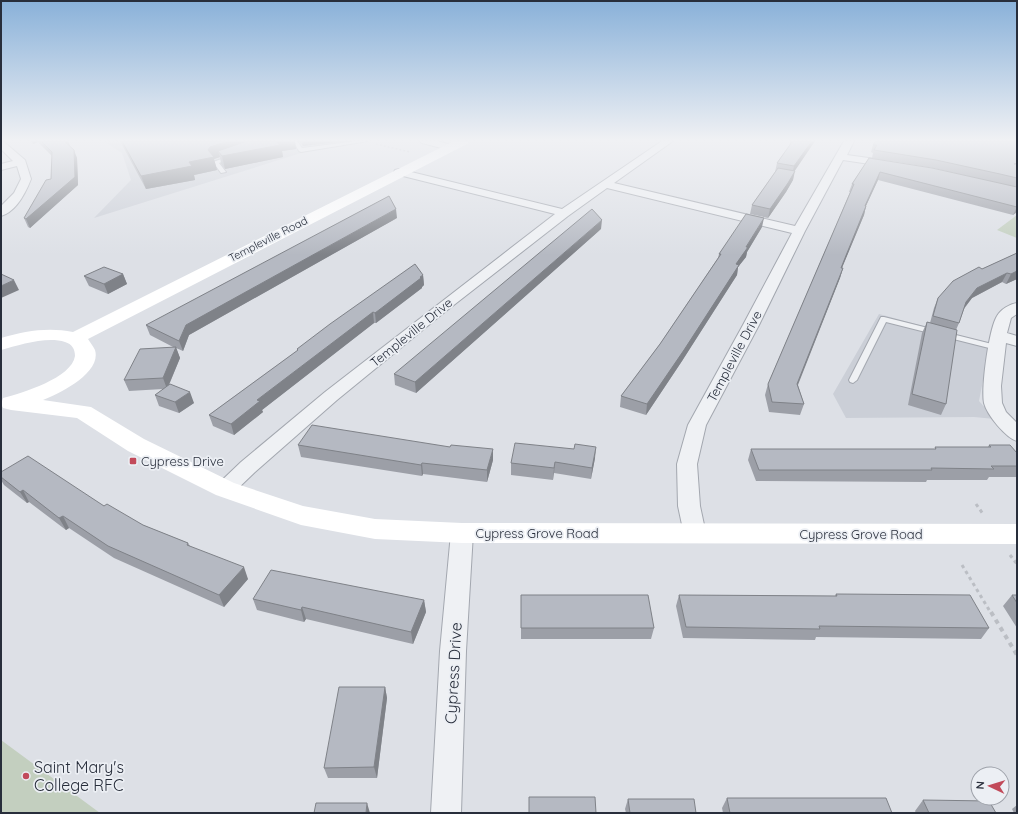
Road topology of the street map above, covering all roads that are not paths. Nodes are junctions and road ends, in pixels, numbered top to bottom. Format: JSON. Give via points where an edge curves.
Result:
{"nodes":[{"id":1,"x":26,"y":179,"type":"edge"},
{"id":2,"x":385,"y":179,"type":"edge"},
{"id":3,"x":427,"y":179,"type":"edge"},
{"id":4,"x":611,"y":179,"type":"edge"},
{"id":5,"x":829,"y":179,"type":"edge"},
{"id":6,"x":604,"y":184,"type":"junction"},
{"id":7,"x":1,"y":212,"type":"edge"},
{"id":8,"x":564,"y":213,"type":"junction"},
{"id":9,"x":799,"y":231,"type":"junction"},
{"id":10,"x":1017,"y":307,"type":"edge"},
{"id":11,"x":74,"y":339,"type":"junction"},
{"id":12,"x":7,"y":340,"type":"edge"},
{"id":13,"x":1017,"y":340,"type":"edge"},
{"id":14,"x":998,"y":342,"type":"junction"},
{"id":15,"x":69,"y":378,"type":"junction"},
{"id":16,"x":853,"y":380,"type":"dead end"},
{"id":17,"x":6,"y":404,"type":"edge"},
{"id":18,"x":83,"y":412,"type":"junction"},
{"id":19,"x":1017,"y":435,"type":"edge"},
{"id":20,"x":225,"y":489,"type":"junction"},
{"id":21,"x":462,"y":533,"type":"junction"},
{"id":22,"x":694,"y":534,"type":"junction"},
{"id":23,"x":1017,"y":534,"type":"edge"},
{"id":24,"x":446,"y":813,"type":"edge"}],
"edges":[{"from":1,"to":7,"type":"street","via":[[19,195]]},
{"from":2,"to":11,"type":"main road","name":"Templeville Road"},
{"from":3,"to":8,"type":"street"},
{"from":4,"to":6,"type":"street","name":"Templeville Drive"},
{"from":5,"to":9,"type":"street","name":"Templeville Drive"},
{"from":6,"to":8,"type":"street","name":"Templeville Drive"},
{"from":6,"to":9,"type":"street"},
{"from":8,"to":20,"type":"street","name":"Templeville Drive","via":[[331,396]]},
{"from":9,"to":22,"type":"street","name":"Templeville Drive","via":[[752,325],[697,425],[687,464],[689,506]]},
{"from":10,"to":14,"type":"street","via":[[1004,317]]},
{"from":11,"to":12,"type":"main road","via":[[54,335]]},
{"from":11,"to":15,"type":"main road","via":[[82,345],[85,356],[79,368]]},
{"from":13,"to":14,"type":"street"},
{"from":14,"to":16,"type":"lane","via":[[884,319]]},
{"from":14,"to":19,"type":"street","via":[[992,387],[993,403]]},
{"from":15,"to":17,"type":"main road","via":[[40,394]]},
{"from":15,"to":18,"type":"main road"},
{"from":17,"to":18,"type":"main road","name":"Cypress Grove Road"},
{"from":18,"to":20,"type":"main road","name":"Cypress Grove Road","via":[[136,445]]},
{"from":20,"to":21,"type":"main road","name":"Cypress Grove Road","via":[[301,515],[375,529]]},
{"from":21,"to":22,"type":"main road","name":"Cypress Grove Road"},
{"from":21,"to":24,"type":"street","name":"Cypress Drive","via":[[453,651]]},
{"from":22,"to":23,"type":"main road","name":"Cypress Grove Road"}]}
